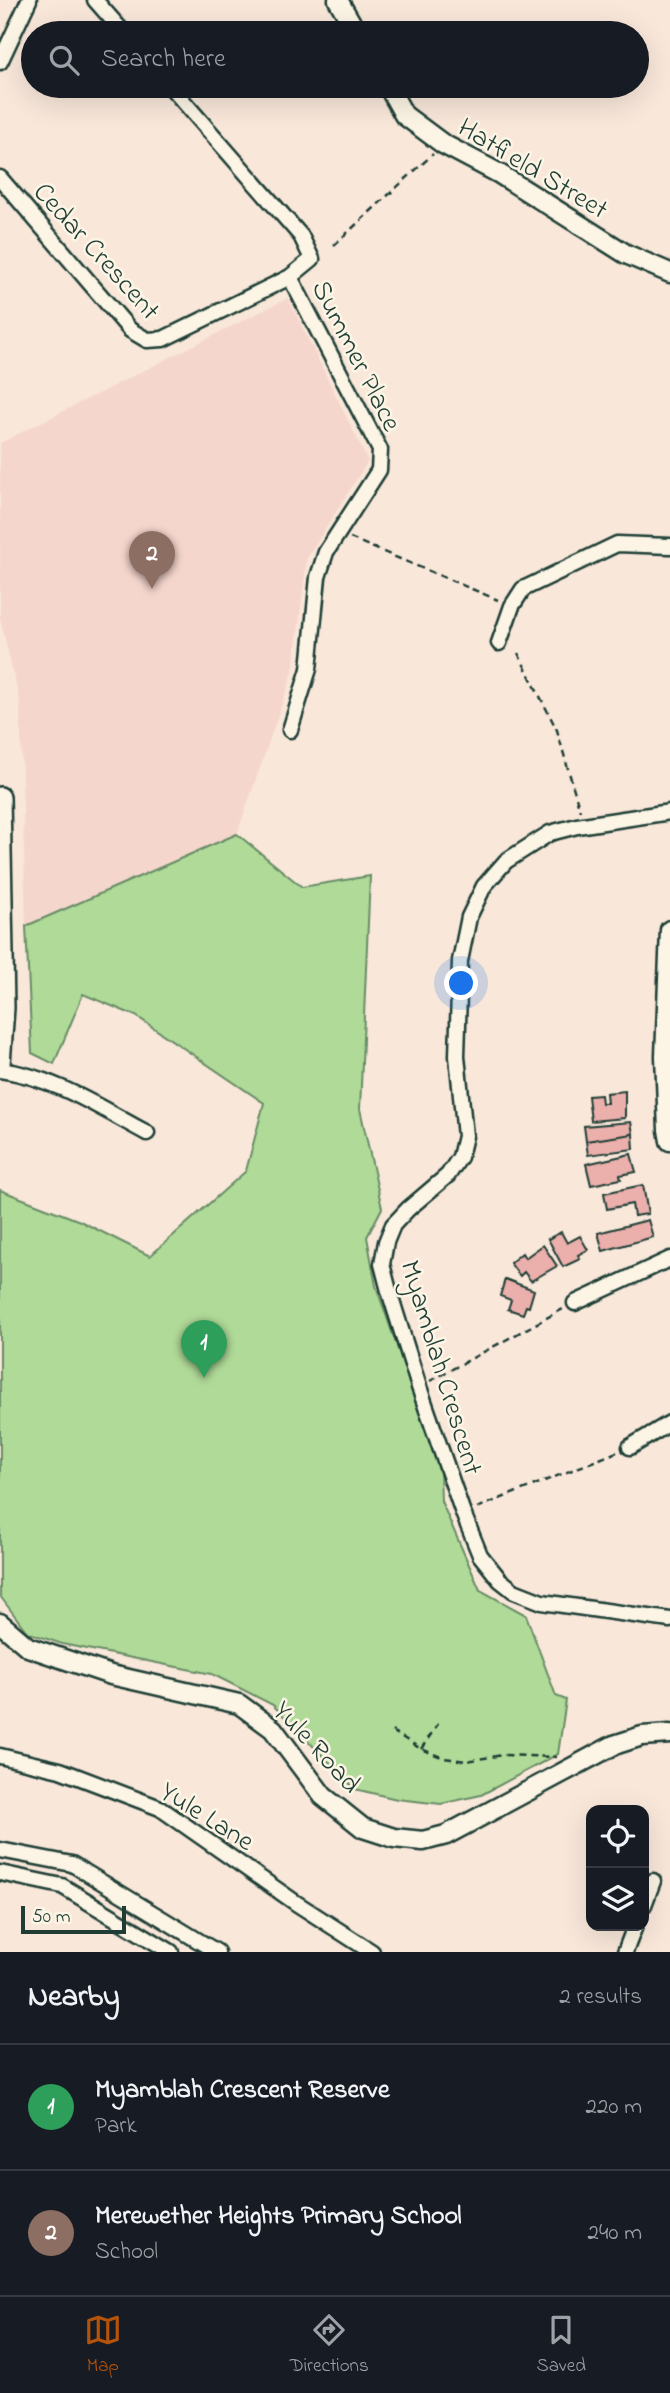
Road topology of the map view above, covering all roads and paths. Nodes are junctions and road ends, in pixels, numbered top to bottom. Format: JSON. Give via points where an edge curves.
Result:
{"nodes":[{"id":1,"x":29,"y":0,"type":"edge"},
{"id":2,"x":95,"y":0,"type":"edge"},
{"id":3,"x":338,"y":0,"type":"edge"},
{"id":4,"x":113,"y":21,"type":"edge"},
{"id":5,"x":350,"y":21,"type":"edge"},
{"id":6,"x":0,"y":62,"type":"edge"},
{"id":7,"x":180,"y":98,"type":"edge"},
{"id":8,"x":395,"y":98,"type":"edge"},
{"id":9,"x":443,"y":144,"type":"junction"},
{"id":10,"x":0,"y":178,"type":"edge"},
{"id":11,"x":334,"y":245,"type":"dead end"},
{"id":12,"x":670,"y":272,"type":"edge"},
{"id":13,"x":290,"y":277,"type":"junction"},
{"id":14,"x":349,"y":537,"type":"dead end"},
{"id":15,"x":670,"y":545,"type":"edge"},
{"id":16,"x":498,"y":600,"type":"dead end"},
{"id":17,"x":499,"y":643,"type":"dead end"},
{"id":18,"x":518,"y":653,"type":"dead end"},
{"id":19,"x":290,"y":730,"type":"dead end"},
{"id":20,"x":0,"y":797,"type":"edge"},
{"id":21,"x":580,"y":811,"type":"dead end"},
{"id":22,"x":670,"y":812,"type":"edge"},
{"id":23,"x":670,"y":930,"type":"edge"},
{"id":24,"x":0,"y":1064,"type":"edge"},
{"id":25,"x":0,"y":1070,"type":"edge"},
{"id":26,"x":147,"y":1133,"type":"dead end"},
{"id":27,"x":670,"y":1141,"type":"edge"},
{"id":28,"x":670,"y":1259,"type":"edge"},
{"id":29,"x":575,"y":1303,"type":"joint"},
{"id":30,"x":419,"y":1387,"type":"junction"},
{"id":31,"x":670,"y":1423,"type":"edge"},
{"id":32,"x":630,"y":1447,"type":"joint"},
{"id":33,"x":463,"y":1513,"type":"junction"},
{"id":34,"x":670,"y":1620,"type":"edge"},
{"id":35,"x":0,"y":1623,"type":"edge"},
{"id":36,"x":438,"y":1724,"type":"dead end"},
{"id":37,"x":392,"y":1731,"type":"dead end"},
{"id":38,"x":670,"y":1734,"type":"edge"},
{"id":39,"x":421,"y":1749,"type":"junction"},
{"id":40,"x":0,"y":1756,"type":"edge"},
{"id":41,"x":557,"y":1757,"type":"dead end"},
{"id":42,"x":0,"y":1850,"type":"edge"},
{"id":43,"x":0,"y":1873,"type":"edge"},
{"id":44,"x":653,"y":1881,"type":"dead end"},
{"id":45,"x":649,"y":1892,"type":"edge"},
{"id":46,"x":633,"y":1931,"type":"edge"},
{"id":47,"x":171,"y":1952,"type":"edge"},
{"id":48,"x":217,"y":1952,"type":"edge"},
{"id":49,"x":372,"y":1952,"type":"edge"},
{"id":50,"x":625,"y":1952,"type":"edge"}],
"edges":[{"from":1,"to":6,"type":"street"},
{"from":2,"to":4,"type":"street"},
{"from":3,"to":5,"type":"street"},
{"from":7,"to":13,"type":"street","name":"Cedar Crescent","via":[[301,236],[312,258]]},
{"from":8,"to":9,"type":"street","name":"Hatfield Street","via":[[404,115]]},
{"from":9,"to":11,"type":"path"},
{"from":9,"to":12,"type":"street","name":"Hatfield Street","via":[[498,173],[625,254]]},
{"from":10,"to":13,"type":"street","name":"Cedar Crescent","via":[[130,330],[147,340],[163,339]]},
{"from":13,"to":19,"type":"street","name":"Summer Place","via":[[380,450],[379,470],[326,552],[318,577],[309,669]]},
{"from":14,"to":16,"type":"path"},
{"from":15,"to":17,"type":"street","via":[[617,544],[523,589]]},
{"from":18,"to":21,"type":"path","via":[[556,730]]},
{"from":20,"to":24,"type":"main road","via":[[4,1008]]},
{"from":22,"to":30,"type":"street","name":"Myamblah Crescent","via":[[550,832],[506,861],[484,886],[469,917],[460,961],[457,1056],[465,1136],[460,1157],[448,1175],[393,1225],[383,1264]]},
{"from":23,"to":27,"type":"street","via":[[665,1056]]},
{"from":25,"to":26,"type":"street","via":[[26,1073],[63,1088]]},
{"from":28,"to":29,"type":"street"},
{"from":29,"to":30,"type":"path"},
{"from":30,"to":33,"type":"street","name":"Myamblah Crescent"},
{"from":31,"to":32,"type":"street"},
{"from":32,"to":33,"type":"path"},
{"from":33,"to":34,"type":"street","name":"Myamblah Crescent","via":[[480,1555],[514,1591],[542,1602]]},
{"from":35,"to":38,"type":"street","name":"Yule Road","via":[[28,1647],[111,1675],[239,1704],[272,1729],[323,1796],[363,1828],[394,1838],[423,1841],[446,1835],[614,1745],[642,1735]]},
{"from":36,"to":39,"type":"path"},
{"from":37,"to":39,"type":"path"},
{"from":39,"to":41,"type":"path","via":[[466,1761],[503,1755]]},
{"from":40,"to":49,"type":"street","name":"Yule Lane","via":[[60,1770],[160,1808]]},
{"from":42,"to":48,"type":"street","via":[[72,1864]]},
{"from":43,"to":47,"type":"street","via":[[62,1886]]},
{"from":44,"to":45,"type":"street"},
{"from":46,"to":50,"type":"street"}]}
